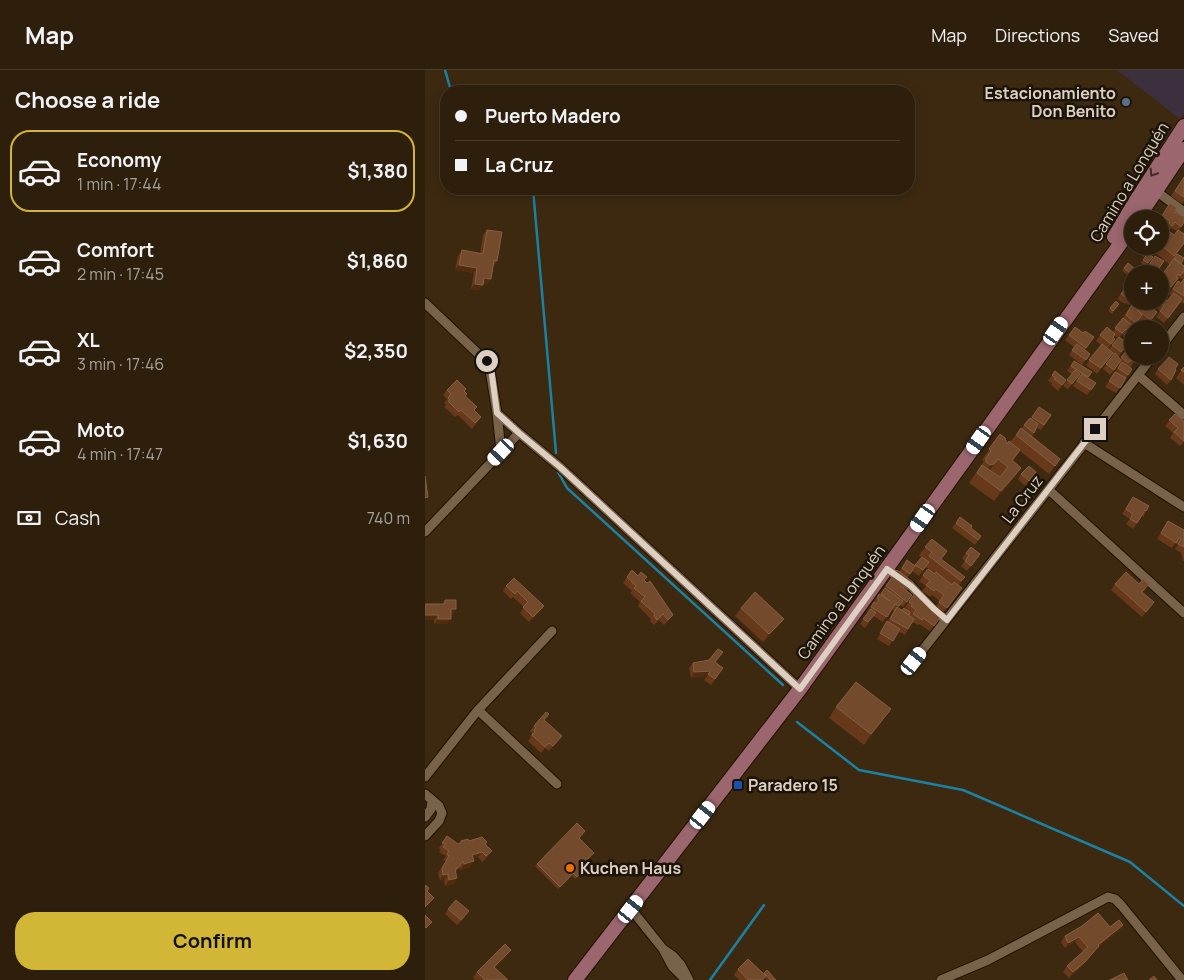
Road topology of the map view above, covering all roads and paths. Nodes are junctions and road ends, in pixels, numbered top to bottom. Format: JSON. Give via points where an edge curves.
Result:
{"nodes":[{"id":1,"x":1184,"y":126,"type":"edge"},
{"id":2,"x":1184,"y":149,"type":"edge"},
{"id":3,"x":1156,"y":190,"type":"junction"},
{"id":4,"x":1143,"y":210,"type":"edge"},
{"id":5,"x":1184,"y":212,"type":"edge"},
{"id":6,"x":1124,"y":239,"type":"edge"},
{"id":7,"x":1089,"y":284,"type":"junction"},
{"id":8,"x":425,"y":303,"type":"edge"},
{"id":9,"x":1184,"y":317,"type":"edge"},
{"id":10,"x":1169,"y":336,"type":"edge"},
{"id":11,"x":1146,"y":365,"type":"edge"},
{"id":12,"x":1138,"y":375,"type":"junction"},
{"id":13,"x":497,"y":413,"type":"junction"},
{"id":14,"x":1184,"y":415,"type":"edge"},
{"id":15,"x":519,"y":433,"type":"junction"},
{"id":16,"x":1084,"y":443,"type":"junction"},
{"id":17,"x":501,"y":452,"type":"junction"},
{"id":18,"x":1049,"y":490,"type":"junction"},
{"id":19,"x":1184,"y":507,"type":"edge"},
{"id":20,"x":425,"y":532,"type":"edge"},
{"id":21,"x":887,"y":569,"type":"junction"},
{"id":22,"x":1184,"y":613,"type":"edge"},
{"id":23,"x":947,"y":620,"type":"junction"},
{"id":24,"x":552,"y":631,"type":"dead end"},
{"id":25,"x":914,"y":661,"type":"dead end"},
{"id":26,"x":800,"y":689,"type":"junction"},
{"id":27,"x":478,"y":710,"type":"junction"},
{"id":28,"x":425,"y":777,"type":"edge"},
{"id":29,"x":557,"y":784,"type":"dead end"},
{"id":30,"x":428,"y":797,"type":"edge"},
{"id":31,"x":425,"y":817,"type":"edge"},
{"id":32,"x":425,"y":836,"type":"edge"},
{"id":33,"x":631,"y":909,"type":"junction"},
{"id":34,"x":575,"y":980,"type":"edge"},
{"id":35,"x":687,"y":980,"type":"edge"},
{"id":36,"x":941,"y":980,"type":"edge"},
{"id":37,"x":1182,"y":980,"type":"edge"}],
"edges":[{"from":1,"to":7,"type":"main road","name":"Camino a Lonquén","one_way":true,"via":[[1135,202]]},
{"from":2,"to":3,"type":"main road","name":"Camino a Lonquén"},
{"from":3,"to":4,"type":"main road","name":"Camino a Lonquén"},
{"from":3,"to":5,"type":"street"},
{"from":6,"to":7,"type":"main road","name":"Camino a Lonquén"},
{"from":7,"to":21,"type":"main road","name":"Camino a Lonquén"},
{"from":8,"to":13,"type":"street","via":[[489,364]]},
{"from":9,"to":10,"type":"street"},
{"from":11,"to":12,"type":"street","name":"La Cruz"},
{"from":12,"to":14,"type":"street"},
{"from":12,"to":16,"type":"street","name":"La Cruz"},
{"from":13,"to":15,"type":"street"},
{"from":13,"to":17,"type":"street"},
{"from":15,"to":17,"type":"street"},
{"from":15,"to":26,"type":"street"},
{"from":16,"to":18,"type":"street","name":"La Cruz"},
{"from":16,"to":19,"type":"street"},
{"from":17,"to":20,"type":"street"},
{"from":18,"to":22,"type":"street"},
{"from":18,"to":23,"type":"street","name":"La Cruz"},
{"from":21,"to":23,"type":"street","via":[[911,586]]},
{"from":21,"to":26,"type":"main road","name":"Camino a Lonquén"},
{"from":23,"to":25,"type":"street","name":"La Cruz"},
{"from":24,"to":27,"type":"street"},
{"from":26,"to":33,"type":"main road","name":"Camino a Lonquén"},
{"from":27,"to":28,"type":"street"},
{"from":27,"to":29,"type":"street"},
{"from":30,"to":31,"type":"street","via":[[432,806]]},
{"from":30,"to":32,"type":"street","via":[[441,809],[441,816]]},
{"from":33,"to":34,"type":"main road","name":"Camino a Lonquén"},
{"from":33,"to":35,"type":"street","via":[[663,949],[672,966]]},
{"from":36,"to":37,"type":"street","via":[[988,960],[1108,897],[1121,905]]}]}
